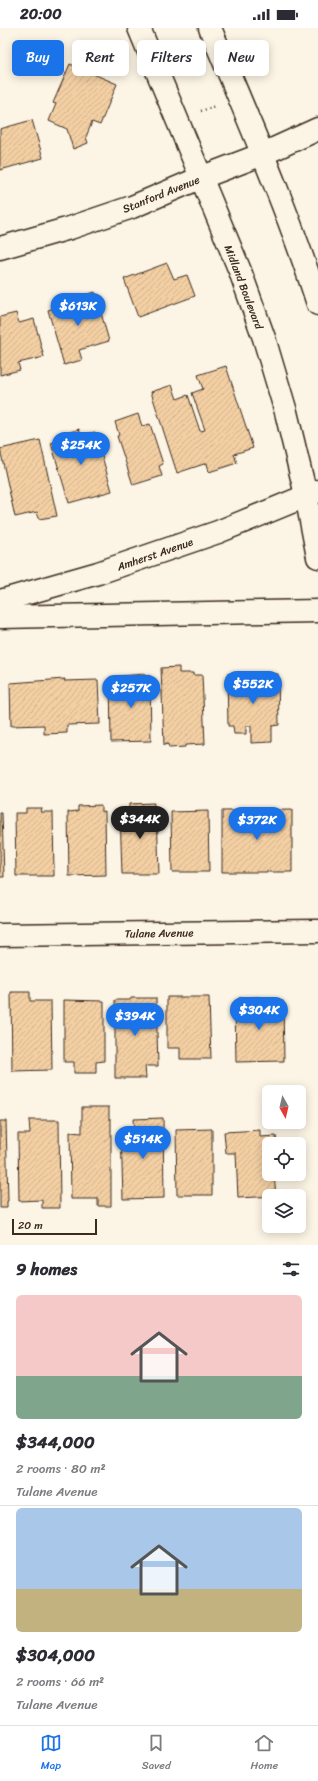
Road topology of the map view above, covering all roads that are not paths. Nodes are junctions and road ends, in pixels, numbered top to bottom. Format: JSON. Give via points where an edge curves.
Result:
{"nodes":[{"id":1,"x":138,"y":28,"type":"edge"},
{"id":2,"x":210,"y":28,"type":"edge"},
{"id":3,"x":318,"y":129,"type":"edge"},
{"id":4,"x":263,"y":154,"type":"junction"},
{"id":5,"x":200,"y":178,"type":"junction"},
{"id":6,"x":0,"y":248,"type":"edge"},
{"id":7,"x":318,"y":304,"type":"edge"},
{"id":8,"x":312,"y":493,"type":"edge"},
{"id":9,"x":318,"y":557,"type":"edge"},
{"id":10,"x":0,"y":601,"type":"edge"},
{"id":11,"x":318,"y":611,"type":"edge"},
{"id":12,"x":0,"y":617,"type":"edge"},
{"id":13,"x":318,"y":931,"type":"edge"},
{"id":14,"x":0,"y":935,"type":"edge"}],
"edges":[{"from":1,"to":5,"type":"street","name":"Midland Boulevard"},
{"from":2,"to":4,"type":"street"},
{"from":3,"to":4,"type":"street","name":"Stanford Avenue"},
{"from":4,"to":5,"type":"street","name":"Stanford Avenue"},
{"from":4,"to":7,"type":"street"},
{"from":5,"to":6,"type":"street","name":"Stanford Avenue","via":[[132,207]]},
{"from":5,"to":8,"type":"street","name":"Midland Boulevard","via":[[240,271],[264,338]]},
{"from":8,"to":9,"type":"street","name":"Midland Boulevard"},
{"from":8,"to":10,"type":"street","name":"Amherst Avenue","via":[[210,535],[98,573]]},
{"from":11,"to":12,"type":"street"},
{"from":13,"to":14,"type":"street","name":"Tulane Avenue"}]}
